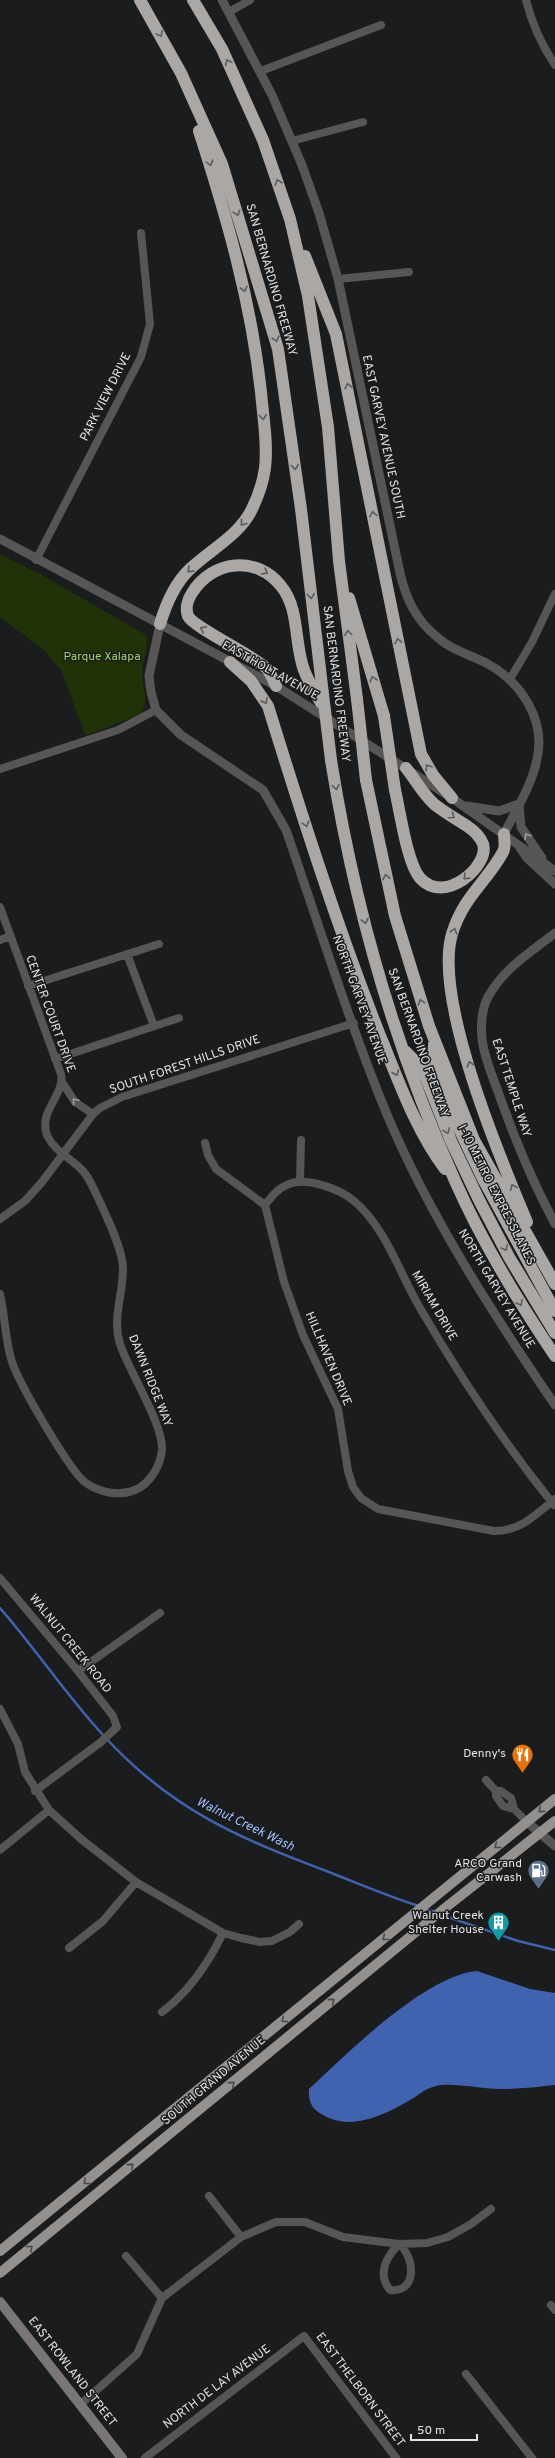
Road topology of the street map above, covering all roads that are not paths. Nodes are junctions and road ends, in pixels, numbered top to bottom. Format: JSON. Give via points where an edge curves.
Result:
{"nodes":[{"id":1,"x":140,"y":0,"type":"edge"},
{"id":2,"x":193,"y":0,"type":"edge"},
{"id":3,"x":222,"y":0,"type":"edge"},
{"id":4,"x":250,"y":0,"type":"edge"},
{"id":5,"x":526,"y":0,"type":"edge"},
{"id":6,"x":229,"y":12,"type":"junction"},
{"id":7,"x":381,"y":25,"type":"dead end"},
{"id":8,"x":555,"y":65,"type":"edge"},
{"id":9,"x":261,"y":72,"type":"junction"},
{"id":10,"x":181,"y":73,"type":"junction"},
{"id":11,"x":362,"y":122,"type":"dead end"},
{"id":12,"x":292,"y":141,"type":"junction"},
{"id":13,"x":290,"y":219,"type":"junction"},
{"id":14,"x":141,"y":233,"type":"dead end"},
{"id":15,"x":409,"y":272,"type":"dead end"},
{"id":16,"x":338,"y":279,"type":"junction"},
{"id":17,"x":0,"y":539,"type":"edge"},
{"id":18,"x":36,"y":560,"type":"junction"},
{"id":19,"x":339,"y":561,"type":"junction"},
{"id":20,"x":555,"y":594,"type":"edge"},
{"id":21,"x":160,"y":624,"type":"junction"},
{"id":22,"x":230,"y":662,"type":"junction"},
{"id":23,"x":510,"y":679,"type":"junction"},
{"id":24,"x":276,"y":686,"type":"junction"},
{"id":25,"x":156,"y":710,"type":"junction"},
{"id":26,"x":325,"y":711,"type":"junction"},
{"id":27,"x":406,"y":768,"type":"junction"},
{"id":28,"x":0,"y":769,"type":"edge"},
{"id":29,"x":452,"y":798,"type":"junction"},
{"id":30,"x":519,"y":804,"type":"junction"},
{"id":31,"x":463,"y":806,"type":"junction"},
{"id":32,"x":504,"y":834,"type":"junction"},
{"id":33,"x":517,"y":843,"type":"junction"},
{"id":34,"x":546,"y":864,"type":"junction"},
{"id":35,"x":555,"y":871,"type":"edge"},
{"id":36,"x":555,"y":884,"type":"edge"},
{"id":37,"x":0,"y":907,"type":"edge"},
{"id":38,"x":555,"y":933,"type":"edge"},
{"id":39,"x":10,"y":936,"type":"junction"},
{"id":40,"x":0,"y":940,"type":"edge"},
{"id":41,"x":159,"y":944,"type":"dead end"},
{"id":42,"x":127,"y":954,"type":"junction"},
{"id":43,"x":28,"y":986,"type":"junction"},
{"id":44,"x":179,"y":1018,"type":"dead end"},
{"id":45,"x":354,"y":1023,"type":"junction"},
{"id":46,"x":154,"y":1026,"type":"junction"},
{"id":47,"x":434,"y":1038,"type":"junction"},
{"id":48,"x":403,"y":1049,"type":"junction"},
{"id":49,"x":55,"y":1059,"type":"junction"},
{"id":50,"x":62,"y":1082,"type":"junction"},
{"id":51,"x":93,"y":1114,"type":"junction"},
{"id":52,"x":301,"y":1140,"type":"dead end"},
{"id":53,"x":205,"y":1143,"type":"dead end"},
{"id":54,"x":63,"y":1155,"type":"junction"},
{"id":55,"x":300,"y":1182,"type":"junction"},
{"id":56,"x":456,"y":1183,"type":"junction"},
{"id":57,"x":265,"y":1205,"type":"junction"},
{"id":58,"x":0,"y":1219,"type":"edge"},
{"id":59,"x":555,"y":1224,"type":"edge"},
{"id":60,"x":552,"y":1280,"type":"edge"},
{"id":61,"x":0,"y":1294,"type":"edge"},
{"id":62,"x":555,"y":1311,"type":"edge"},
{"id":63,"x":555,"y":1332,"type":"edge"},
{"id":64,"x":555,"y":1356,"type":"edge"},
{"id":65,"x":555,"y":1405,"type":"edge"},
{"id":66,"x":554,"y":1502,"type":"edge"},
{"id":67,"x":0,"y":1578,"type":"edge"},
{"id":68,"x":160,"y":1613,"type":"dead end"},
{"id":69,"x":78,"y":1671,"type":"junction"},
{"id":70,"x":1,"y":1712,"type":"edge"},
{"id":71,"x":486,"y":1780,"type":"dead end"},
{"id":72,"x":35,"y":1791,"type":"junction"},
{"id":73,"x":555,"y":1799,"type":"edge"},
{"id":74,"x":49,"y":1810,"type":"junction"},
{"id":75,"x":555,"y":1821,"type":"edge"},
{"id":76,"x":527,"y":1822,"type":"junction"},
{"id":77,"x":541,"y":1832,"type":"junction"},
{"id":78,"x":555,"y":1846,"type":"edge"},
{"id":79,"x":0,"y":1850,"type":"edge"},
{"id":80,"x":136,"y":1882,"type":"junction"},
{"id":81,"x":299,"y":1924,"type":"dead end"},
{"id":82,"x":223,"y":1933,"type":"junction"},
{"id":83,"x":69,"y":1948,"type":"dead end"},
{"id":84,"x":162,"y":2012,"type":"dead end"},
{"id":85,"x":209,"y":2196,"type":"dead end"},
{"id":86,"x":492,"y":2210,"type":"dead end"},
{"id":87,"x":241,"y":2237,"type":"junction"},
{"id":88,"x":399,"y":2244,"type":"junction"},
{"id":89,"x":0,"y":2251,"type":"edge"},
{"id":90,"x":126,"y":2256,"type":"dead end"},
{"id":91,"x":0,"y":2273,"type":"edge"},
{"id":92,"x":162,"y":2298,"type":"junction"},
{"id":93,"x":0,"y":2302,"type":"edge"},
{"id":94,"x":304,"y":2336,"type":"joint"},
{"id":95,"x":466,"y":2374,"type":"dead end"},
{"id":96,"x":81,"y":2404,"type":"junction"},
{"id":97,"x":122,"y":2458,"type":"edge"},
{"id":98,"x":145,"y":2458,"type":"edge"},
{"id":99,"x":396,"y":2458,"type":"edge"},
{"id":100,"x":532,"y":2458,"type":"edge"}],
"edges":[{"from":1,"to":10,"type":"highway","name":"SAN BERNARDINO FREEWAY","one_way":true},
{"from":13,"to":2,"type":"highway","name":"SAN BERNARDINO FREEWAY","one_way":true,"via":[[263,140],[222,49]]},
{"from":3,"to":6,"type":"street","name":"EAST GARVEY AVENUE SOUTH"},
{"from":4,"to":6,"type":"street"},
{"from":5,"to":8,"type":"street","via":[[530,18],[542,45]]},
{"from":6,"to":9,"type":"street","name":"EAST GARVEY AVENUE SOUTH"},
{"from":7,"to":9,"type":"street"},
{"from":9,"to":12,"type":"street","name":"EAST GARVEY AVENUE SOUTH"},
{"from":10,"to":21,"type":"highway","one_way":true,"via":[[231,231],[249,312],[265,431],[265,466],[262,482],[249,514],[234,533],[184,575],[165,607]]},
{"from":10,"to":26,"type":"highway","name":"SAN BERNARDINO FREEWAY","one_way":true,"via":[[222,164],[278,349],[301,509]]},
{"from":11,"to":12,"type":"street"},
{"from":12,"to":16,"type":"street","name":"EAST GARVEY AVENUE SOUTH","via":[[319,213]]},
{"from":13,"to":19,"type":"highway","name":"SAN BERNARDINO FREEWAY","via":[[308,296],[328,427]]},
{"from":29,"to":13,"type":"highway","one_way":true,"via":[[433,775],[421,754],[336,334]]},
{"from":14,"to":18,"type":"street","name":"PARK VIEW DRIVE","via":[[150,324],[140,357]]},
{"from":15,"to":16,"type":"street"},
{"from":16,"to":23,"type":"street","name":"EAST GARVEY AVENUE SOUTH","via":[[400,573],[409,603],[417,617],[438,638],[493,667]]},
{"from":17,"to":18,"type":"street","name":"EAST HOLT AVENUE"},
{"from":18,"to":21,"type":"street","name":"EAST HOLT AVENUE"},
{"from":27,"to":19,"type":"highway","one_way":true,"bridge":true,"via":[[434,804],[476,832],[483,844],[482,856],[467,877],[457,885],[442,888],[428,884],[420,877],[406,839],[395,790],[384,716]]},
{"from":47,"to":19,"type":"highway","name":"SAN BERNARDINO FREEWAY","one_way":true,"bridge":true,"via":[[395,916],[366,780]]},
{"from":20,"to":23,"type":"street","via":[[532,642]]},
{"from":21,"to":22,"type":"street","name":"EAST HOLT AVENUE"},
{"from":21,"to":25,"type":"street","via":[[149,676]]},
{"from":22,"to":24,"type":"street","name":"EAST HOLT AVENUE"},
{"from":22,"to":56,"type":"highway","one_way":true,"via":[[252,681],[268,706],[364,996],[429,1147]]},
{"from":23,"to":30,"type":"street","name":"EAST GARVEY AVENUE SOUTH","via":[[532,710],[538,734],[537,760]]},
{"from":24,"to":26,"type":"highway","one_way":true,"via":[[267,668],[235,646],[198,626],[189,617],[188,600],[204,578],[224,567],[240,564],[259,569],[274,579],[287,595],[302,664]]},
{"from":24,"to":27,"type":"street","name":"EAST HOLT AVENUE"},
{"from":25,"to":28,"type":"street","via":[[118,730]]},
{"from":25,"to":45,"type":"street","name":"NORTH GARVEY AVENUE","via":[[181,735],[263,790],[286,830]]},
{"from":26,"to":48,"type":"highway","name":"SAN BERNARDINO FREEWAY","one_way":true,"bridge":true,"via":[[340,815],[379,977]]},
{"from":27,"to":29,"type":"street","name":"EAST HOLT AVENUE"},
{"from":29,"to":31,"type":"street","name":"EAST HOLT AVENUE"},
{"from":30,"to":31,"type":"street","via":[[499,811]]},
{"from":30,"to":32,"type":"street","name":"EAST GARVEY AVENUE SOUTH"},
{"from":34,"to":30,"type":"street","one_way":true,"via":[[521,827]]},
{"from":31,"to":32,"type":"street","name":"EAST HOLT AVENUE"},
{"from":32,"to":33,"type":"street","name":"EAST HOLT AVENUE"},
{"from":60,"to":32,"type":"highway","one_way":true,"via":[[497,1148],[462,1036],[448,970],[452,936],[460,912],[504,851]]},
{"from":33,"to":34,"type":"street","name":"EAST HOLT AVENUE"},
{"from":33,"to":36,"type":"street","via":[[527,858]]},
{"from":34,"to":35,"type":"street","name":"EAST HOLT AVENUE"},
{"from":37,"to":39,"type":"street","name":"CENTER COURT DRIVE"},
{"from":38,"to":59,"type":"street","name":"EAST TEMPLE WAY","via":[[507,971],[496,984],[487,998],[482,1027],[483,1044],[515,1141],[531,1180]]},
{"from":39,"to":40,"type":"street"},
{"from":39,"to":43,"type":"street","name":"CENTER COURT DRIVE"},
{"from":41,"to":42,"type":"street"},
{"from":42,"to":43,"type":"street"},
{"from":42,"to":46,"type":"street"},
{"from":43,"to":49,"type":"street","name":"CENTER COURT DRIVE"},
{"from":44,"to":46,"type":"street"},
{"from":45,"to":51,"type":"street","name":"SOUTH FOREST HILLS DRIVE","via":[[122,1097]]},
{"from":45,"to":65,"type":"street","name":"NORTH GARVEY AVENUE","via":[[388,1116],[424,1191],[464,1263]]},
{"from":46,"to":49,"type":"street"},
{"from":47,"to":60,"type":"highway","name":"SAN BERNARDINO FREEWAY","via":[[474,1140]]},
{"from":47,"to":62,"type":"highway","name":"I-10 METRO EXPRESSLANES","via":[[433,1063],[455,1120],[504,1221]]},
{"from":48,"to":56,"type":"highway","name":"SAN BERNARDINO FREEWAY"},
{"from":48,"to":63,"type":"highway","name":"I-10 METRO EXPRESSLANES","one_way":true,"via":[[422,1068],[451,1141],[479,1200]]},
{"from":49,"to":50,"type":"street","name":"CENTER COURT DRIVE"},
{"from":51,"to":50,"type":"street","one_way":true,"via":[[75,1102]]},
{"from":50,"to":54,"type":"street","name":"CENTER COURT DRIVE","via":[[49,1106],[45,1125],[47,1134]]},
{"from":51,"to":54,"type":"street","name":"SOUTH FOREST HILLS DRIVE"},
{"from":52,"to":55,"type":"street"},
{"from":53,"to":57,"type":"street","via":[[216,1169]]},
{"from":54,"to":58,"type":"street","name":"SOUTH FOREST HILLS DRIVE","via":[[25,1201]]},
{"from":54,"to":61,"type":"street","name":"DAWN RIDGE WAY","via":[[82,1171],[91,1183],[117,1248],[123,1266],[116,1313],[120,1343],[155,1422],[162,1448],[160,1461],[154,1473],[134,1491],[111,1493],[100,1490],[85,1482],[72,1468],[12,1363]]},
{"from":55,"to":57,"type":"street","name":"MIRIAM DRIVE","via":[[289,1184],[275,1192]]},
{"from":55,"to":66,"type":"street","name":"MIRIAM DRIVE","via":[[329,1187],[352,1199],[372,1217],[420,1308],[480,1406]]},
{"from":56,"to":64,"type":"highway","name":"SAN BERNARDINO FREEWAY","one_way":true,"via":[[520,1304]]},
{"from":57,"to":66,"type":"street","name":"HILLHAVEN DRIVE","via":[[286,1288],[303,1336],[338,1409],[348,1471],[353,1487],[361,1498],[378,1510],[494,1531],[509,1531],[520,1526]]},
{"from":67,"to":69,"type":"street","name":"WALNUT CREEK ROAD"},
{"from":68,"to":69,"type":"street"},
{"from":69,"to":72,"type":"street","name":"WALNUT CREEK ROAD","via":[[113,1716],[117,1727]]},
{"from":70,"to":72,"type":"street","via":[[18,1744],[25,1772]]},
{"from":71,"to":76,"type":"street","via":[[496,1791],[496,1796],[503,1806],[514,1809]]},
{"from":72,"to":74,"type":"street"},
{"from":73,"to":76,"type":"main road","name":"SOUTH GRAND AVENUE","one_way":true},
{"from":74,"to":79,"type":"street"},
{"from":74,"to":80,"type":"street"},
{"from":75,"to":77,"type":"main road","name":"SOUTH GRAND AVENUE"},
{"from":76,"to":77,"type":"street"},
{"from":76,"to":89,"type":"main road","name":"SOUTH GRAND AVENUE","one_way":true},
{"from":77,"to":78,"type":"street"},
{"from":91,"to":77,"type":"main road","name":"SOUTH GRAND AVENUE","one_way":true,"via":[[432,1918]]},
{"from":80,"to":82,"type":"street"},
{"from":80,"to":83,"type":"street","via":[[103,1921]]},
{"from":81,"to":82,"type":"street","via":[[283,1937],[272,1941],[260,1942]]},
{"from":82,"to":84,"type":"street","via":[[213,1953],[186,1992]]},
{"from":85,"to":87,"type":"street"},
{"from":86,"to":88,"type":"street","via":[[448,2237],[427,2243]]},
{"from":87,"to":88,"type":"street","via":[[276,2222],[305,2222],[343,2237]]},
{"from":87,"to":92,"type":"street"},
{"from":88,"to":88,"type":"street","via":[[386,2260],[383,2272],[385,2284],[390,2290],[398,2291],[406,2287],[412,2270],[406,2249]]},
{"from":90,"to":92,"type":"street"},
{"from":92,"to":96,"type":"street","via":[[137,2354]]},
{"from":93,"to":96,"type":"main road","name":"EAST ROWLAND STREET"},
{"from":94,"to":98,"type":"street","name":"NORTH DE LAY AVENUE"},
{"from":94,"to":99,"type":"street","name":"EAST THELBORN STREET"},
{"from":95,"to":100,"type":"street"},
{"from":96,"to":97,"type":"main road","name":"EAST ROWLAND STREET"}]}
